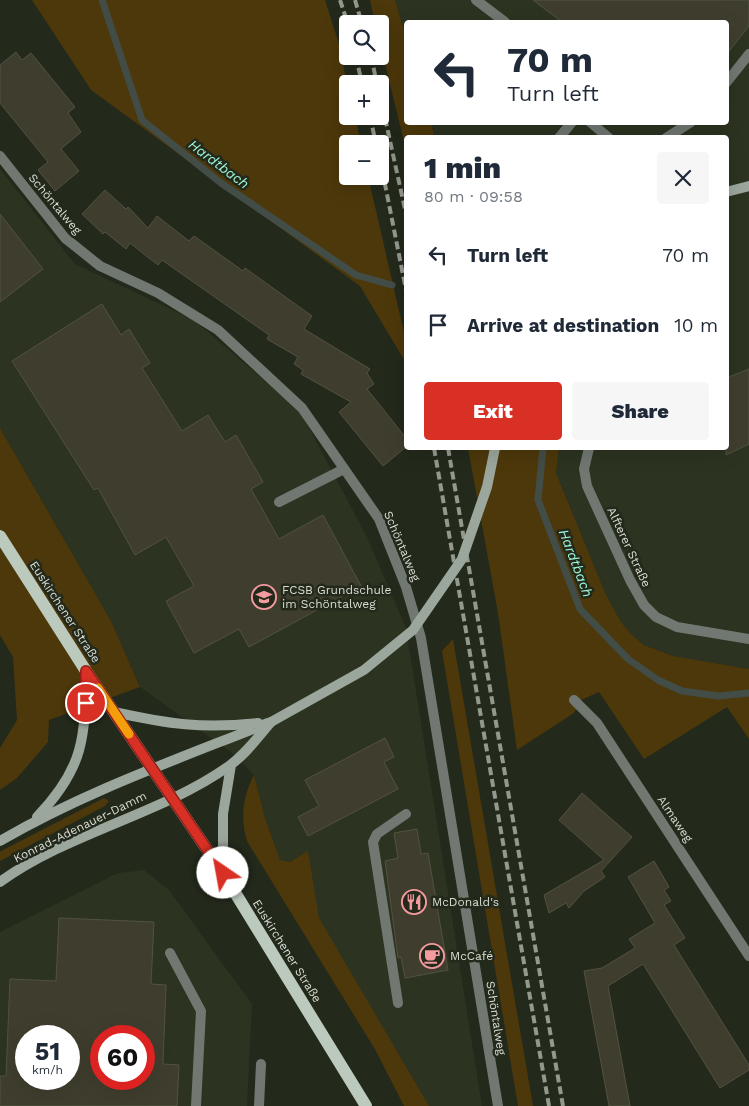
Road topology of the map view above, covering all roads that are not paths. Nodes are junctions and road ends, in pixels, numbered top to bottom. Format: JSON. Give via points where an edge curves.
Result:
{"nodes":[{"id":1,"x":476,"y":0,"type":"edge"},
{"id":2,"x":502,"y":20,"type":"edge"},
{"id":3,"x":749,"y":54,"type":"edge"},
{"id":4,"x":729,"y":79,"type":"edge"},
{"id":5,"x":569,"y":125,"type":"edge"},
{"id":6,"x":594,"y":125,"type":"edge"},
{"id":7,"x":686,"y":125,"type":"edge"},
{"id":8,"x":561,"y":135,"type":"edge"},
{"id":9,"x":605,"y":135,"type":"edge"},
{"id":10,"x":671,"y":135,"type":"edge"},
{"id":11,"x":0,"y":156,"type":"edge"},
{"id":12,"x":749,"y":186,"type":"edge"},
{"id":13,"x":729,"y":191,"type":"edge"},
{"id":14,"x":494,"y":450,"type":"edge"},
{"id":15,"x":589,"y":450,"type":"edge"},
{"id":16,"x":344,"y":469,"type":"junction"},
{"id":17,"x":279,"y":502,"type":"dead end"},
{"id":18,"x":0,"y":536,"type":"edge"},
{"id":19,"x":749,"y":639,"type":"edge"},
{"id":20,"x":86,"y":671,"type":"junction"},
{"id":21,"x":574,"y":700,"type":"dead end"},
{"id":22,"x":114,"y":712,"type":"junction"},
{"id":23,"x":271,"y":722,"type":"junction"},
{"id":24,"x":231,"y":765,"type":"junction"},
{"id":25,"x":154,"y":768,"type":"junction"},
{"id":26,"x":173,"y":797,"type":"junction"},
{"id":27,"x":406,"y":814,"type":"dead end"},
{"id":28,"x":33,"y":822,"type":"junction"},
{"id":29,"x":0,"y":841,"type":"edge"},
{"id":30,"x":223,"y":873,"type":"junction"},
{"id":31,"x":0,"y":882,"type":"edge"},
{"id":32,"x":170,"y":953,"type":"dead end"},
{"id":33,"x":749,"y":956,"type":"edge"},
{"id":34,"x":398,"y":1003,"type":"dead end"},
{"id":35,"x":261,"y":1064,"type":"dead end"},
{"id":36,"x":196,"y":1106,"type":"edge"},
{"id":37,"x":259,"y":1106,"type":"edge"},
{"id":38,"x":366,"y":1106,"type":"edge"},
{"id":39,"x":498,"y":1106,"type":"edge"}],
"edges":[{"from":1,"to":2,"type":"street"},
{"from":3,"to":4,"type":"street"},
{"from":5,"to":8,"type":"street"},
{"from":6,"to":9,"type":"street"},
{"from":7,"to":10,"type":"street"},
{"from":11,"to":16,"type":"street","name":"Schöntalweg","via":[[64,238],[100,266],[158,293],[218,330],[302,408]]},
{"from":12,"to":13,"type":"main road"},
{"from":14,"to":23,"type":"main road","bridge":true,"via":[[487,487],[462,559],[413,630],[364,670]]},
{"from":15,"to":19,"type":"street","name":"Alfterer Straße","via":[[584,469],[587,486],[644,604],[656,616],[677,627]]},
{"from":16,"to":17,"type":"street"},
{"from":16,"to":39,"type":"street","name":"Schöntalweg","via":[[379,519],[406,587],[421,638]]},
{"from":18,"to":20,"type":"main road","name":"Euskirchener Straße"},
{"from":20,"to":22,"type":"main road","name":"Euskirchener Straße"},
{"from":20,"to":28,"type":"main road","via":[[85,720],[80,754],[63,788]]},
{"from":21,"to":33,"type":"street","name":"Almaweg","via":[[597,723]]},
{"from":22,"to":23,"type":"main road","via":[[181,725],[223,727]]},
{"from":22,"to":25,"type":"main road","name":"Euskirchener Straße"},
{"from":23,"to":24,"type":"main road","name":"Konrad-Adenauer-Damm"},
{"from":23,"to":25,"type":"main road","name":"Konrad-Adenauer-Damm"},
{"from":24,"to":26,"type":"main road","name":"Konrad-Adenauer-Damm","via":[[206,782]]},
{"from":24,"to":30,"type":"main road","via":[[223,814]]},
{"from":25,"to":26,"type":"main road","name":"Euskirchener Straße"},
{"from":25,"to":28,"type":"main road","name":"Konrad-Adenauer-Damm"},
{"from":26,"to":30,"type":"main road","name":"Euskirchener Straße"},
{"from":26,"to":31,"type":"main road","name":"Konrad-Adenauer-Damm","via":[[83,837]]},
{"from":27,"to":34,"type":"street","via":[[377,834],[373,842]]},
{"from":28,"to":29,"type":"main road","name":"Konrad-Adenauer-Damm"},
{"from":30,"to":38,"type":"main road","name":"Euskirchener Straße"},
{"from":32,"to":36,"type":"street","via":[[201,1011]]},
{"from":35,"to":37,"type":"street"}]}
